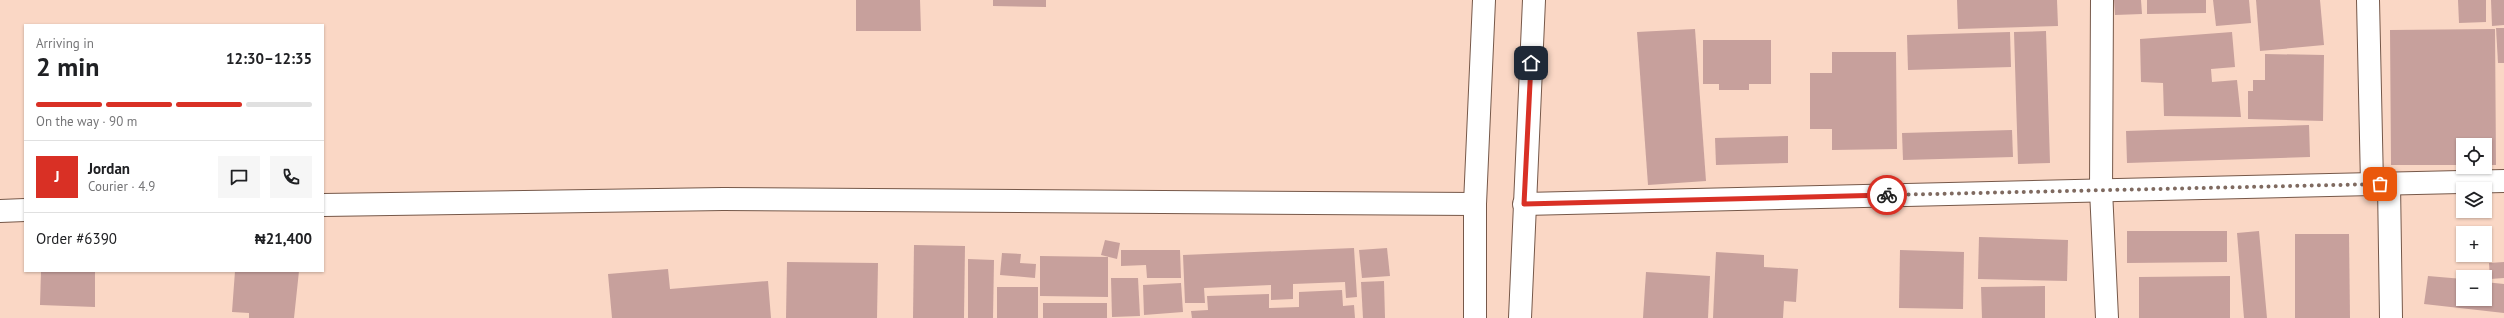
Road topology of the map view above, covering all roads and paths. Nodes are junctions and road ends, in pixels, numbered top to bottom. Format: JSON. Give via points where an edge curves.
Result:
{"nodes":[{"id":1,"x":1484,"y":0,"type":"edge"},
{"id":2,"x":1534,"y":0,"type":"edge"},
{"id":3,"x":2102,"y":0,"type":"edge"},
{"id":4,"x":2368,"y":0,"type":"edge"},
{"id":5,"x":2504,"y":181,"type":"edge"},
{"id":6,"x":2380,"y":184,"type":"junction"},
{"id":7,"x":2101,"y":190,"type":"junction"},
{"id":8,"x":1475,"y":204,"type":"junction"},
{"id":9,"x":1524,"y":204,"type":"junction"},
{"id":10,"x":324,"y":205,"type":"edge"},
{"id":11,"x":24,"y":210,"type":"edge"},
{"id":12,"x":0,"y":211,"type":"edge"},
{"id":13,"x":1475,"y":318,"type":"edge"},
{"id":14,"x":1520,"y":318,"type":"edge"},
{"id":15,"x":2107,"y":318,"type":"edge"},
{"id":16,"x":2391,"y":318,"type":"edge"}],
"edges":[{"from":1,"to":8,"type":"street"},
{"from":2,"to":9,"type":"street"},
{"from":3,"to":7,"type":"street"},
{"from":4,"to":6,"type":"street"},
{"from":5,"to":6,"type":"street"},
{"from":6,"to":7,"type":"street"},
{"from":6,"to":16,"type":"street"},
{"from":7,"to":9,"type":"street"},
{"from":7,"to":15,"type":"street"},
{"from":8,"to":10,"type":"street","via":[[723,199]]},
{"from":8,"to":13,"type":"street"},
{"from":9,"to":14,"type":"street"},
{"from":11,"to":12,"type":"street"}]}
